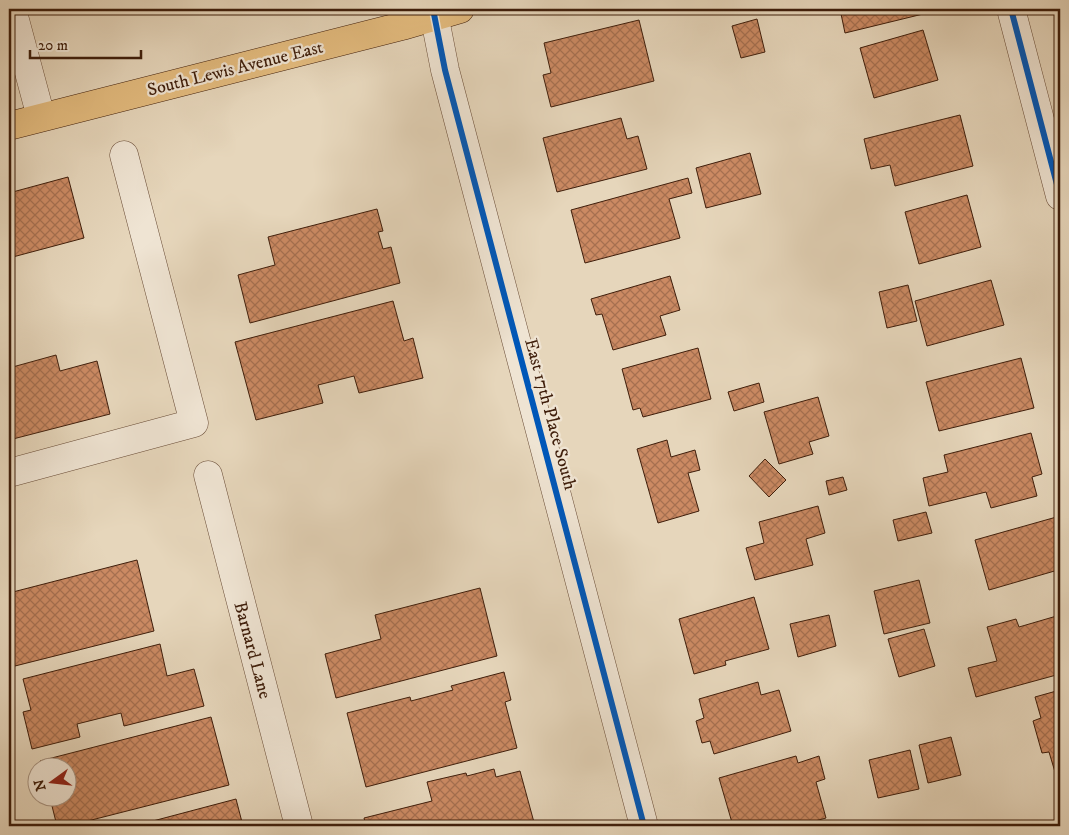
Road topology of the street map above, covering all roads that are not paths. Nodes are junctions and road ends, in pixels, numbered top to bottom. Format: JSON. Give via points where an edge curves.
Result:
{"nodes":[{"id":1,"x":12,"y":9,"type":"edge"},
{"id":2,"x":460,"y":9,"type":"edge"},
{"id":3,"x":1011,"y":9,"type":"edge"},
{"id":4,"x":434,"y":13,"type":"edge"},
{"id":5,"x":42,"y":117,"type":"junction"},
{"id":6,"x":9,"y":126,"type":"edge"},
{"id":7,"x":124,"y":155,"type":"dead end"},
{"id":8,"x":1060,"y":196,"type":"edge"},
{"id":9,"x":9,"y":473,"type":"edge"},
{"id":10,"x":208,"y":474,"type":"dead end"},
{"id":11,"x":299,"y":826,"type":"edge"},
{"id":12,"x":644,"y":826,"type":"edge"}],
"edges":[{"from":1,"to":5,"type":"street"},
{"from":2,"to":4,"type":"main road","name":"South Lewis Avenue East"},
{"from":3,"to":8,"type":"street"},
{"from":4,"to":5,"type":"main road","name":"South Lewis Avenue East"},
{"from":4,"to":12,"type":"street","name":"East 17th Place South","via":[[445,70]]},
{"from":5,"to":6,"type":"main road","name":"South Lewis Avenue East"},
{"from":7,"to":9,"type":"street","via":[[194,423]]},
{"from":10,"to":11,"type":"street","name":"Barnard Lane"}]}
